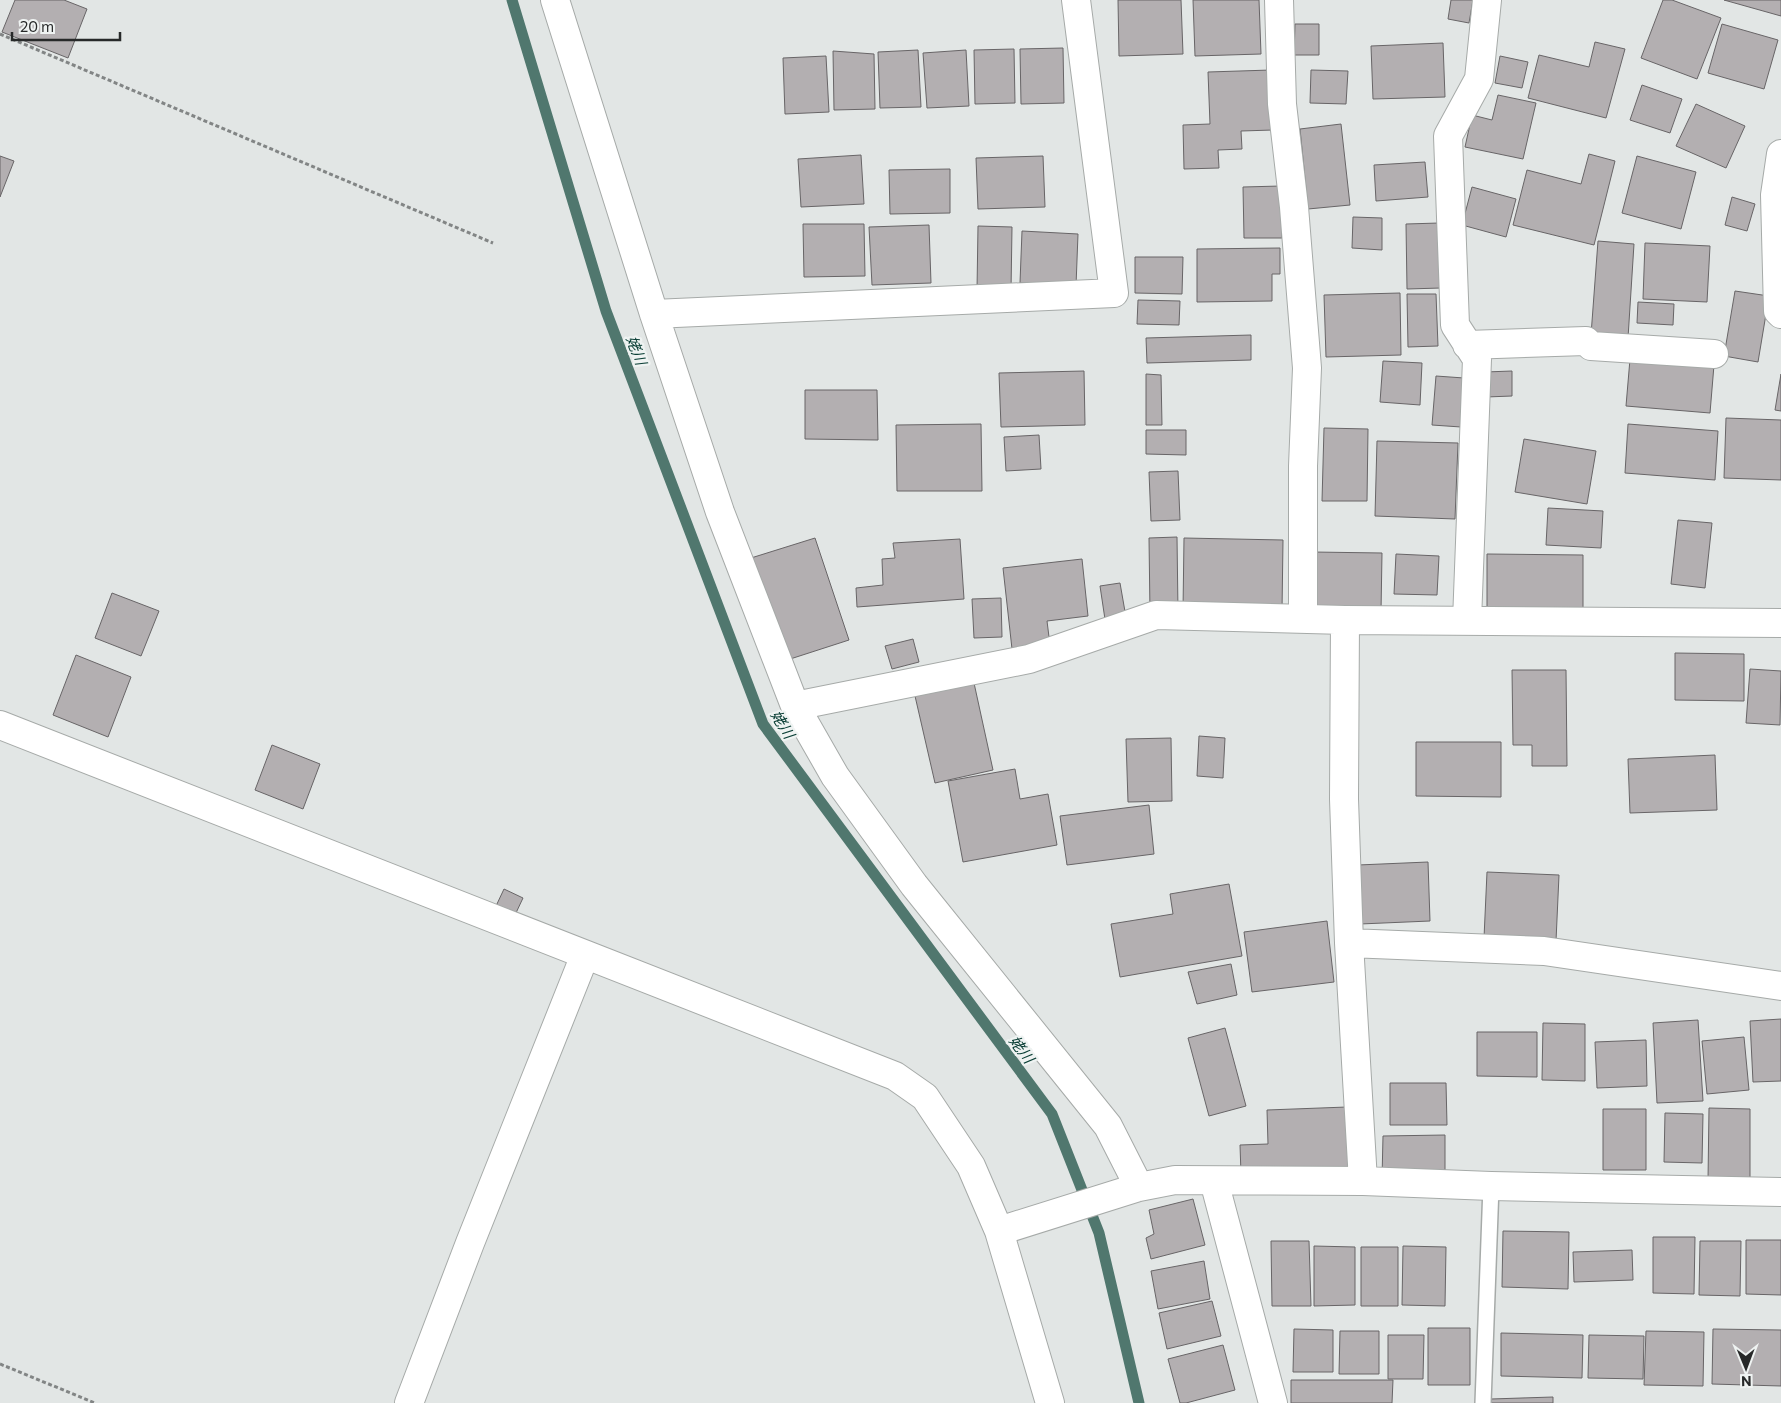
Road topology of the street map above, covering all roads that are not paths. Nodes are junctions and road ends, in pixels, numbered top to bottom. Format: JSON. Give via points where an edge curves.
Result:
{"nodes":[{"id":1,"x":555,"y":0,"type":"edge"},
{"id":2,"x":1076,"y":0,"type":"edge"},
{"id":3,"x":1279,"y":0,"type":"edge"},
{"id":4,"x":1487,"y":0,"type":"edge"},
{"id":5,"x":1781,"y":154,"type":"edge"},
{"id":6,"x":654,"y":314,"type":"junction"},
{"id":7,"x":1781,"y":314,"type":"edge"},
{"id":8,"x":1467,"y":345,"type":"junction"},
{"id":9,"x":1714,"y":354,"type":"dead end"},
{"id":10,"x":1303,"y":619,"type":"junction"},
{"id":11,"x":1344,"y":620,"type":"junction"},
{"id":12,"x":1467,"y":620,"type":"junction"},
{"id":13,"x":1781,"y":622,"type":"edge"},
{"id":14,"x":795,"y":706,"type":"junction"},
{"id":15,"x":0,"y":725,"type":"edge"},
{"id":16,"x":1349,"y":942,"type":"junction"},
{"id":17,"x":585,"y":955,"type":"junction"},
{"id":18,"x":1781,"y":986,"type":"edge"},
{"id":19,"x":1214,"y":1181,"type":"junction"},
{"id":20,"x":1362,"y":1181,"type":"junction"},
{"id":21,"x":1491,"y":1186,"type":"junction"},
{"id":22,"x":1132,"y":1189,"type":"junction"},
{"id":23,"x":1781,"y":1192,"type":"edge"},
{"id":24,"x":999,"y":1231,"type":"junction"},
{"id":25,"x":409,"y":1403,"type":"edge"},
{"id":26,"x":1050,"y":1403,"type":"edge"},
{"id":27,"x":1273,"y":1403,"type":"edge"},
{"id":28,"x":1483,"y":1403,"type":"edge"}],
"edges":[{"from":1,"to":6,"type":"street"},
{"from":2,"to":6,"type":"street","via":[[1114,293]]},
{"from":3,"to":10,"type":"street","via":[[1282,104],[1307,368]]},
{"from":4,"to":8,"type":"street","via":[[1479,79],[1448,136],[1455,325]]},
{"from":5,"to":7,"type":"street","via":[[1775,195],[1778,311]]},
{"from":6,"to":14,"type":"street","via":[[720,512]]},
{"from":8,"to":9,"type":"street","via":[[1586,342],[1590,346]]},
{"from":8,"to":12,"type":"street","via":[[1477,359]]},
{"from":10,"to":11,"type":"street"},
{"from":10,"to":14,"type":"street","via":[[1156,615],[1029,659]]},
{"from":11,"to":12,"type":"street"},
{"from":11,"to":16,"type":"street","via":[[1344,799]]},
{"from":12,"to":13,"type":"street"},
{"from":14,"to":22,"type":"street","via":[[835,776],[914,885],[1108,1126]]},
{"from":15,"to":17,"type":"street"},
{"from":16,"to":18,"type":"street","via":[[1544,951]]},
{"from":16,"to":20,"type":"street"},
{"from":17,"to":24,"type":"street","via":[[895,1076],[925,1097],[971,1166]]},
{"from":17,"to":25,"type":"street"},
{"from":19,"to":20,"type":"street"},
{"from":19,"to":22,"type":"street","via":[[1175,1180]]},
{"from":19,"to":27,"type":"street"},
{"from":20,"to":21,"type":"street"},
{"from":21,"to":23,"type":"street"},
{"from":21,"to":28,"type":"lane"},
{"from":22,"to":24,"type":"street"},
{"from":24,"to":26,"type":"street"}]}
